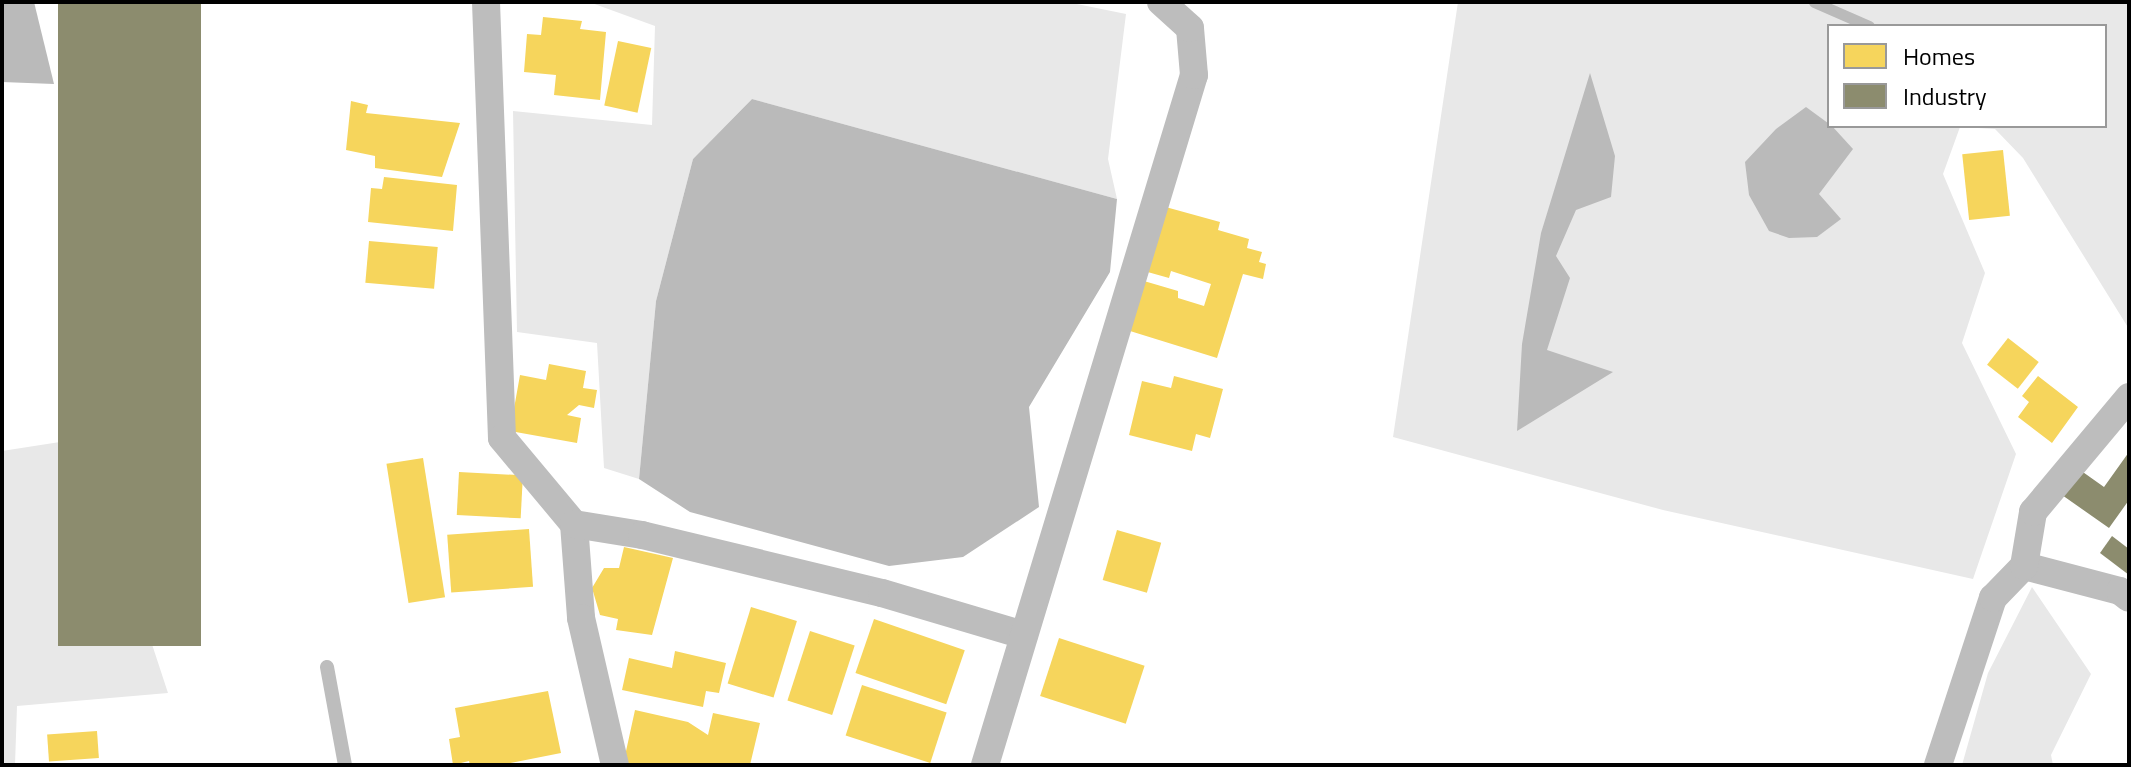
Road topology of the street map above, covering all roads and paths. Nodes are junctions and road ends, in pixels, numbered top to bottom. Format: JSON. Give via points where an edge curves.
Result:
{"nodes":[{"id":1,"x":486,"y":2,"type":"edge"},
{"id":2,"x":1161,"y":2,"type":"edge"},
{"id":3,"x":2129,"y":397,"type":"edge"},
{"id":4,"x":574,"y":524,"type":"junction"},
{"id":5,"x":2024,"y":566,"type":"junction"},
{"id":6,"x":2129,"y":598,"type":"edge"},
{"id":7,"x":1024,"y":635,"type":"junction"},
{"id":8,"x":327,"y":667,"type":"dead end"},
{"id":9,"x":345,"y":765,"type":"edge"},
{"id":10,"x":615,"y":765,"type":"edge"},
{"id":11,"x":985,"y":765,"type":"edge"},
{"id":12,"x":1938,"y":765,"type":"edge"}],
"edges":[{"from":1,"to":4,"type":"street","via":[[502,438]]},
{"from":2,"to":7,"type":"street","via":[[1190,28],[1194,75]]},
{"from":3,"to":5,"type":"street","via":[[2033,512]]},
{"from":4,"to":7,"type":"street","via":[[642,535],[882,593]]},
{"from":4,"to":10,"type":"street","via":[[581,618]]},
{"from":5,"to":6,"type":"street","via":[[2120,591]]},
{"from":5,"to":12,"type":"street","via":[[1993,598]]},
{"from":7,"to":11,"type":"street"},
{"from":8,"to":9,"type":"lane"}]}
